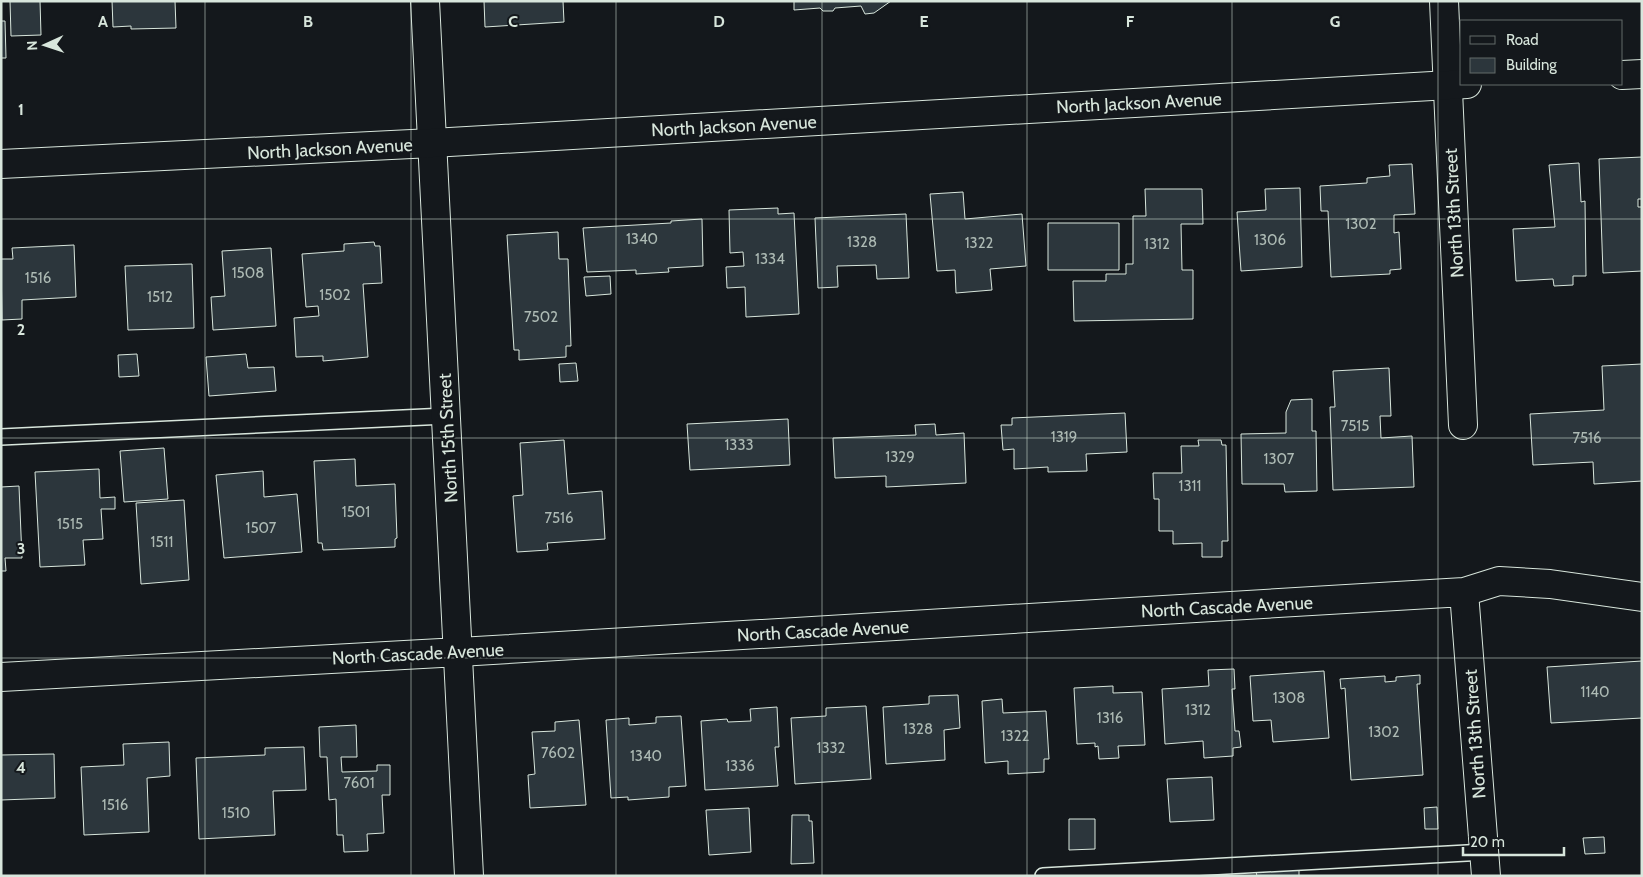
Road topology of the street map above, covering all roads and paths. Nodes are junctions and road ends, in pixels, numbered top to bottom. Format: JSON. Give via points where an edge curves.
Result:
{"nodes":[{"id":1,"x":425,"y":1,"type":"edge"},
{"id":2,"x":1444,"y":1,"type":"edge"},
{"id":3,"x":1642,"y":74,"type":"edge"},
{"id":4,"x":1623,"y":75,"type":"edge"},
{"id":5,"x":1457,"y":84,"type":"edge"},
{"id":6,"x":432,"y":144,"type":"junction"},
{"id":7,"x":1,"y":164,"type":"edge"},
{"id":8,"x":446,"y":416,"type":"junction"},
{"id":9,"x":1463,"y":425,"type":"dead end"},
{"id":10,"x":1,"y":437,"type":"edge"},
{"id":11,"x":1464,"y":592,"type":"junction"},
{"id":12,"x":1642,"y":597,"type":"edge"},
{"id":13,"x":459,"y":652,"type":"junction"},
{"id":14,"x":1,"y":677,"type":"edge"},
{"id":15,"x":1486,"y":864,"type":"edge"},
{"id":16,"x":470,"y":876,"type":"edge"},
{"id":17,"x":1044,"y":876,"type":"edge"}],
"edges":[{"from":1,"to":6,"type":"street","name":"North 15th Street"},
{"from":2,"to":5,"type":"street","name":"North 13th Street"},
{"from":3,"to":4,"type":"street"},
{"from":5,"to":6,"type":"street","name":"North Jackson Avenue"},
{"from":5,"to":9,"type":"street","name":"North 13th Street"},
{"from":6,"to":7,"type":"street","name":"North Jackson Avenue"},
{"from":6,"to":8,"type":"street","name":"North 15th Street"},
{"from":8,"to":10,"type":"lane"},
{"from":8,"to":13,"type":"street","name":"North 15th Street"},
{"from":11,"to":12,"type":"street","name":"North Cascade Avenue","via":[[1499,582],[1550,584]]},
{"from":11,"to":13,"type":"street","name":"North Cascade Avenue"},
{"from":11,"to":15,"type":"street","name":"North 13th Street"},
{"from":13,"to":14,"type":"street","name":"North Cascade Avenue"},
{"from":13,"to":16,"type":"street","name":"North 15th Street"},
{"from":15,"to":17,"type":"lane"}]}
